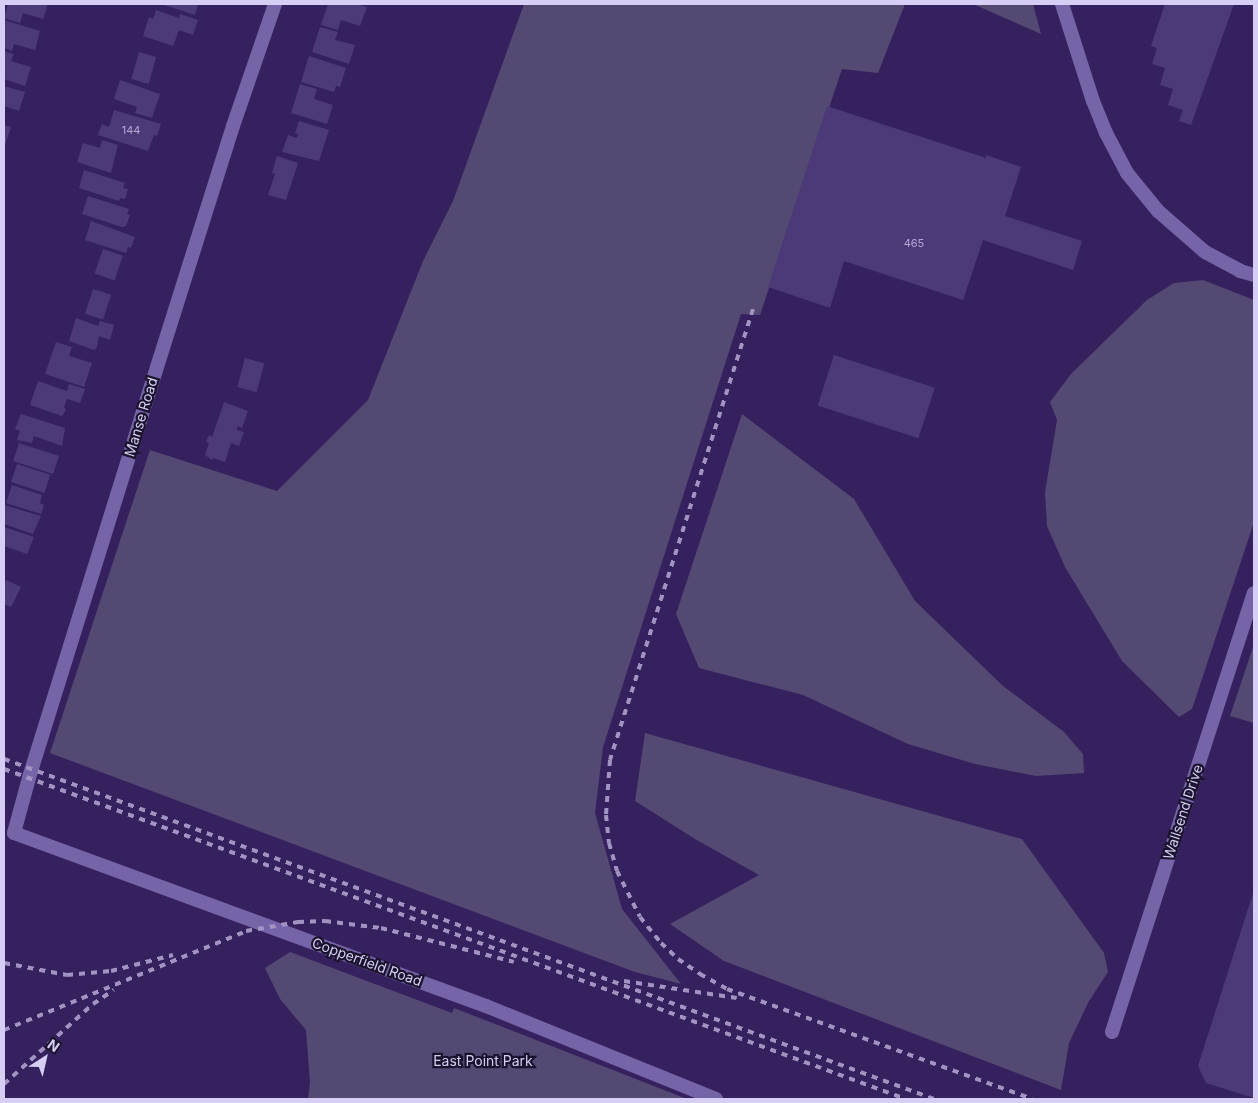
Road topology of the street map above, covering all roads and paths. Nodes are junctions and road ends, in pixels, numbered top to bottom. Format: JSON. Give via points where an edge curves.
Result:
{"nodes":[{"id":1,"x":275,"y":4,"type":"edge"},
{"id":2,"x":1062,"y":4,"type":"edge"},
{"id":3,"x":1254,"y":275,"type":"edge"},
{"id":4,"x":1254,"y":592,"type":"edge"},
{"id":5,"x":14,"y":833,"type":"joint"},
{"id":6,"x":1112,"y":1032,"type":"dead end"},
{"id":7,"x":716,"y":1099,"type":"edge"}],
"edges":[{"from":1,"to":5,"type":"street","name":"Manse Road","via":[[141,418],[28,778]]},
{"from":2,"to":3,"type":"street","via":[[1093,101],[1127,173],[1158,211],[1205,252]]},
{"from":4,"to":6,"type":"street","name":"Wallsend Drive"},
{"from":5,"to":7,"type":"street","name":"Copperfield Road","via":[[486,1006]]}]}
